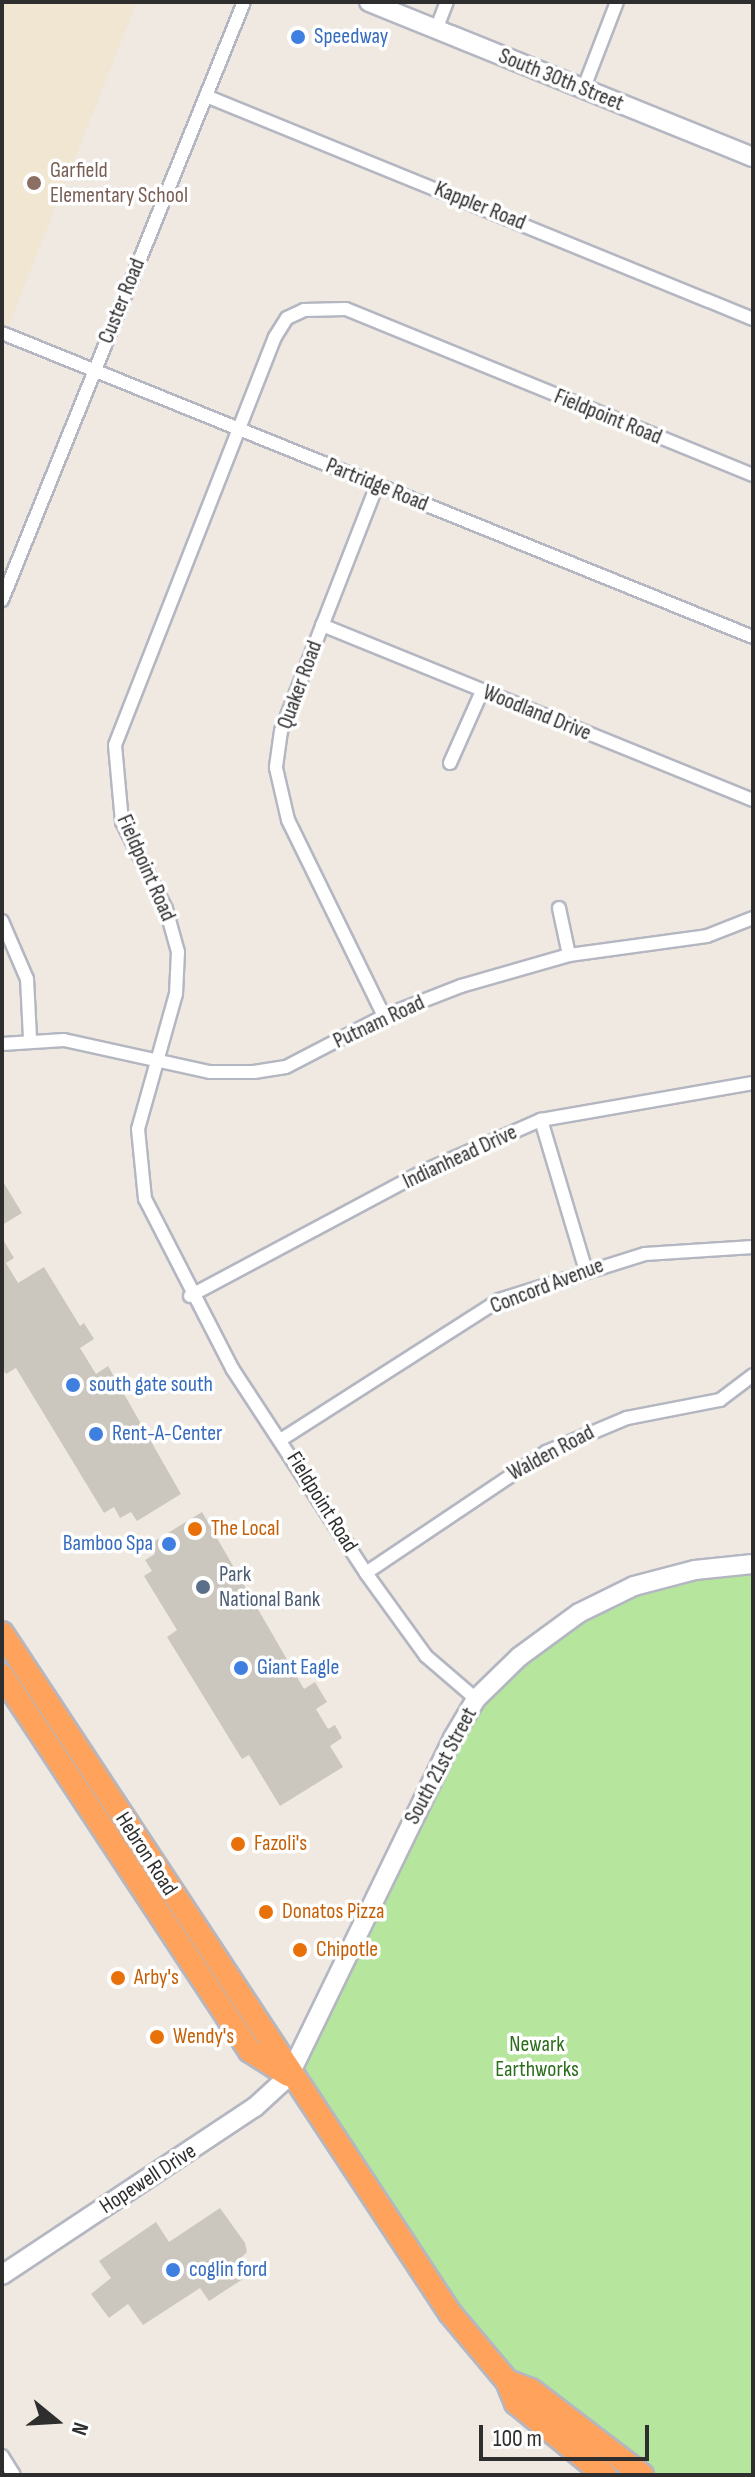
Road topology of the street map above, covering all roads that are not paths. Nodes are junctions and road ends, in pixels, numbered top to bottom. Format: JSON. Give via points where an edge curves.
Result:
{"nodes":[{"id":1,"x":244,"y":2,"type":"edge"},
{"id":2,"x":369,"y":2,"type":"edge"},
{"id":3,"x":447,"y":2,"type":"edge"},
{"id":4,"x":617,"y":2,"type":"edge"},
{"id":5,"x":436,"y":30,"type":"junction"},
{"id":6,"x":583,"y":90,"type":"junction"},
{"id":7,"x":206,"y":96,"type":"junction"},
{"id":8,"x":753,"y":157,"type":"edge"},
{"id":9,"x":753,"y":319,"type":"edge"},
{"id":10,"x":2,"y":333,"type":"edge"},
{"id":11,"x":94,"y":371,"type":"junction"},
{"id":12,"x":239,"y":430,"type":"junction"},
{"id":13,"x":753,"y":475,"type":"edge"},
{"id":14,"x":377,"y":485,"type":"junction"},
{"id":15,"x":2,"y":600,"type":"edge"},
{"id":16,"x":322,"y":625,"type":"junction"},
{"id":17,"x":753,"y":637,"type":"edge"},
{"id":18,"x":482,"y":691,"type":"junction"},
{"id":19,"x":450,"y":763,"type":"dead end"},
{"id":20,"x":753,"y":800,"type":"edge"},
{"id":21,"x":559,"y":908,"type":"dead end"},
{"id":22,"x":753,"y":918,"type":"edge"},
{"id":23,"x":2,"y":921,"type":"edge"},
{"id":24,"x":569,"y":955,"type":"junction"},
{"id":25,"x":384,"y":1016,"type":"junction"},
{"id":26,"x":30,"y":1038,"type":"junction"},
{"id":27,"x":2,"y":1044,"type":"edge"},
{"id":28,"x":153,"y":1060,"type":"junction"},
{"id":29,"x":753,"y":1083,"type":"edge"},
{"id":30,"x":541,"y":1120,"type":"junction"},
{"id":31,"x":753,"y":1247,"type":"edge"},
{"id":32,"x":585,"y":1268,"type":"junction"},
{"id":33,"x":190,"y":1296,"type":"junction"},
{"id":34,"x":753,"y":1375,"type":"edge"},
{"id":35,"x":282,"y":1439,"type":"junction"},
{"id":36,"x":753,"y":1564,"type":"edge"},
{"id":37,"x":366,"y":1573,"type":"junction"},
{"id":38,"x":2,"y":1633,"type":"edge"},
{"id":39,"x":2,"y":1652,"type":"edge"},
{"id":40,"x":2,"y":1675,"type":"edge"},
{"id":41,"x":476,"y":1699,"type":"junction"},
{"id":42,"x":59,"y":1722,"type":"junction"},
{"id":43,"x":289,"y":2076,"type":"junction"},
{"id":44,"x":2,"y":2275,"type":"edge"},
{"id":45,"x":507,"y":2381,"type":"junction"},
{"id":46,"x":2,"y":2456,"type":"edge"},
{"id":47,"x":14,"y":2475,"type":"edge"},
{"id":48,"x":605,"y":2475,"type":"edge"},
{"id":49,"x":642,"y":2475,"type":"edge"}],
"edges":[{"from":1,"to":7,"type":"street","name":"Custer Road"},
{"from":2,"to":5,"type":"main road","name":"South 30th Street"},
{"from":3,"to":5,"type":"street"},
{"from":4,"to":6,"type":"street"},
{"from":5,"to":6,"type":"main road","name":"South 30th Street"},
{"from":6,"to":8,"type":"main road","name":"South 30th Street"},
{"from":7,"to":9,"type":"street","name":"Kappler Road"},
{"from":7,"to":11,"type":"street","name":"Custer Road"},
{"from":10,"to":11,"type":"street","name":"Partridge Road"},
{"from":11,"to":12,"type":"street","name":"Partridge Road"},
{"from":11,"to":15,"type":"street","name":"Custer Road"},
{"from":12,"to":13,"type":"street","name":"Fieldpoint Road","via":[[282,324],[304,310],[334,305]]},
{"from":12,"to":14,"type":"street","name":"Partridge Road"},
{"from":12,"to":28,"type":"street","name":"Fieldpoint Road","via":[[114,751],[122,822],[166,909],[178,952],[176,994]]},
{"from":14,"to":16,"type":"street","name":"Quaker Road"},
{"from":14,"to":17,"type":"street","name":"Partridge Road"},
{"from":16,"to":18,"type":"street","name":"Woodland Drive"},
{"from":16,"to":25,"type":"street","name":"Quaker Road","via":[[281,731],[278,785],[288,820]]},
{"from":18,"to":19,"type":"street"},
{"from":18,"to":20,"type":"street","name":"Woodland Drive"},
{"from":21,"to":24,"type":"street"},
{"from":22,"to":24,"type":"street","name":"Putnam Road","via":[[707,936]]},
{"from":23,"to":26,"type":"street","via":[[27,979]]},
{"from":24,"to":25,"type":"street","name":"Putnam Road"},
{"from":25,"to":28,"type":"street","name":"Putnam Road","via":[[286,1067],[229,1074]]},
{"from":26,"to":27,"type":"street","name":"Putnam Road"},
{"from":26,"to":28,"type":"street","name":"Putnam Road"},
{"from":28,"to":33,"type":"street","name":"Fieldpoint Road","via":[[138,1129],[138,1166],[145,1199]]},
{"from":29,"to":30,"type":"street","name":"Indianhead Drive"},
{"from":30,"to":32,"type":"street"},
{"from":30,"to":33,"type":"street","name":"Indianhead Drive","via":[[424,1171]]},
{"from":31,"to":32,"type":"street","name":"Concord Avenue","via":[[645,1254]]},
{"from":32,"to":35,"type":"street","name":"Concord Avenue","via":[[499,1300]]},
{"from":33,"to":35,"type":"street","name":"Fieldpoint Road"},
{"from":34,"to":37,"type":"street","name":"Walden Road","via":[[720,1400],[627,1418],[546,1452]]},
{"from":35,"to":37,"type":"street","name":"Fieldpoint Road"},
{"from":36,"to":41,"type":"main road","name":"South 21st Street","via":[[695,1570],[604,1599],[519,1657]]},
{"from":37,"to":41,"type":"street","name":"Fieldpoint Road","via":[[426,1656]]},
{"from":38,"to":42,"type":"highway","name":"Hebron Road"},
{"from":39,"to":42,"type":"highway","via":[[47,1717]]},
{"from":40,"to":43,"type":"highway","name":"Hebron Road","via":[[250,2051]]},
{"from":41,"to":43,"type":"main road","name":"South 21st Street"},
{"from":42,"to":43,"type":"highway","name":"Hebron Road"},
{"from":43,"to":44,"type":"main road","name":"Hopewell Drive","via":[[243,2116]]},
{"from":43,"to":45,"type":"highway","name":"Hebron Road","via":[[450,2313]]},
{"from":45,"to":48,"type":"highway","name":"Hebron Road","via":[[516,2403],[542,2428]]},
{"from":45,"to":49,"type":"highway","name":"Hebron Road","via":[[531,2390]]},
{"from":46,"to":47,"type":"street"}]}
